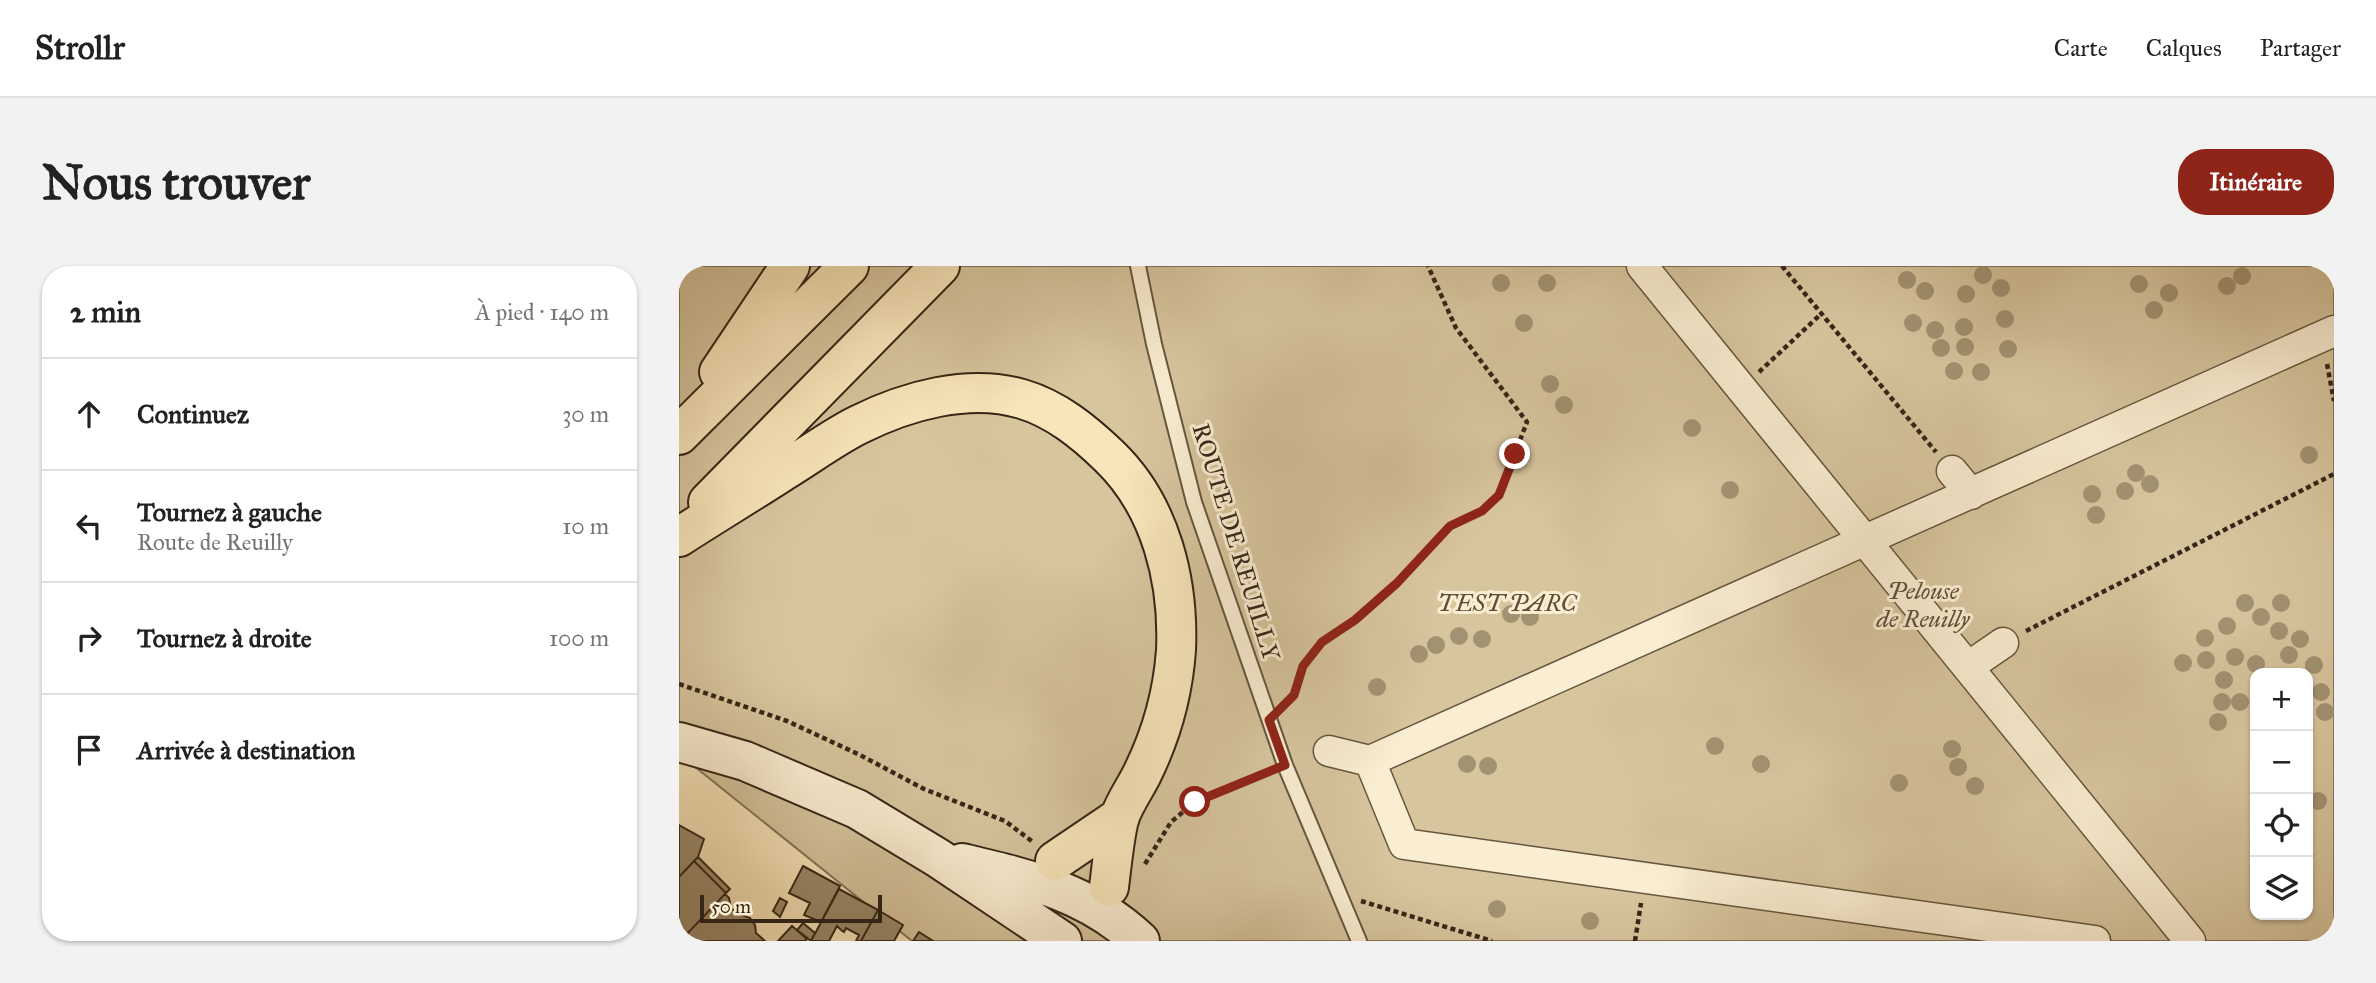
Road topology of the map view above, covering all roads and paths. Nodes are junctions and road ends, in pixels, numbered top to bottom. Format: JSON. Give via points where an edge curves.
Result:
{"nodes":[{"id":1,"x":790,"y":266,"type":"edge"},
{"id":2,"x":849,"y":266,"type":"edge"},
{"id":3,"x":940,"y":266,"type":"edge"},
{"id":4,"x":1138,"y":266,"type":"edge"},
{"id":5,"x":1428,"y":266,"type":"edge"},
{"id":6,"x":1642,"y":266,"type":"edge"},
{"id":7,"x":1782,"y":266,"type":"edge"},
{"id":8,"x":1822,"y":313,"type":"junction"},
{"id":9,"x":2328,"y":344,"type":"edge"},
{"id":10,"x":1772,"y":358,"type":"dead end"},
{"id":11,"x":2334,"y":401,"type":"edge"},
{"id":12,"x":679,"y":434,"type":"edge"},
{"id":13,"x":2334,"y":474,"type":"edge"},
{"id":14,"x":1961,"y":482,"type":"junction"},
{"id":15,"x":679,"y":531,"type":"edge"},
{"id":16,"x":679,"y":537,"type":"edge"},
{"id":17,"x":1865,"y":541,"type":"junction"},
{"id":18,"x":2003,"y":643,"type":"joint"},
{"id":19,"x":1968,"y":667,"type":"junction"},
{"id":20,"x":679,"y":684,"type":"edge"},
{"id":21,"x":1269,"y":720,"type":"junction"},
{"id":22,"x":679,"y":742,"type":"edge"},
{"id":23,"x":1329,"y":751,"type":"dead end"},
{"id":24,"x":1370,"y":761,"type":"junction"},
{"id":25,"x":1285,"y":765,"type":"junction"},
{"id":26,"x":1120,"y":817,"type":"junction"},
{"id":27,"x":938,"y":858,"type":"junction"},
{"id":28,"x":1040,"y":861,"type":"junction"},
{"id":29,"x":1645,"y":878,"type":"junction"},
{"id":30,"x":1115,"y":904,"type":"edge"},
{"id":31,"x":1345,"y":910,"type":"junction"},
{"id":32,"x":1062,"y":941,"type":"edge"},
{"id":33,"x":1140,"y":941,"type":"edge"},
{"id":34,"x":1359,"y":941,"type":"edge"},
{"id":35,"x":1492,"y":941,"type":"edge"},
{"id":36,"x":1636,"y":941,"type":"edge"},
{"id":37,"x":2095,"y":941,"type":"edge"},
{"id":38,"x":2190,"y":941,"type":"edge"}],
"edges":[{"from":1,"to":12,"type":"highway"},
{"from":2,"to":12,"type":"highway"},
{"from":3,"to":15,"type":"highway"},
{"from":4,"to":21,"type":"lane","name":"ROUTE DE REUILLY","via":[[1194,502]]},
{"from":5,"to":21,"type":"path","via":[[1456,328],[1527,422],[1499,495],[1482,511],[1450,526],[1397,583],[1322,642],[1303,666],[1294,695]]},
{"from":6,"to":17,"type":"street"},
{"from":7,"to":8,"type":"path"},
{"from":8,"to":10,"type":"path"},
{"from":8,"to":14,"type":"path"},
{"from":9,"to":11,"type":"path"},
{"from":9,"to":14,"type":"street"},
{"from":13,"to":18,"type":"path"},
{"from":14,"to":17,"type":"street"},
{"from":16,"to":26,"type":"highway","via":[[857,425],[896,410],[960,394],[1021,399],[1054,412],[1094,442],[1140,494],[1160,535],[1172,579],[1177,625],[1168,702],[1155,745]]},
{"from":17,"to":19,"type":"street"},
{"from":17,"to":24,"type":"street"},
{"from":18,"to":19,"type":"street"},
{"from":19,"to":38,"type":"street"},
{"from":20,"to":28,"type":"path","via":[[787,721],[924,789],[1005,821]]},
{"from":21,"to":25,"type":"lane","name":"ROUTE DE REUILLY"},
{"from":22,"to":27,"type":"street","via":[[745,761],[846,804]]},
{"from":23,"to":24,"type":"street"},
{"from":24,"to":29,"type":"street","via":[[1404,844]]},
{"from":25,"to":30,"type":"path","via":[[1195,802],[1171,822]]},
{"from":25,"to":31,"type":"lane","name":"ROUTE DE REUILLY"},
{"from":26,"to":28,"type":"highway"},
{"from":26,"to":30,"type":"highway"},
{"from":27,"to":28,"type":"street"},
{"from":27,"to":32,"type":"street"},
{"from":28,"to":30,"type":"street","via":[[1079,897]]},
{"from":29,"to":36,"type":"path"},
{"from":29,"to":37,"type":"street"},
{"from":30,"to":33,"type":"street"},
{"from":31,"to":34,"type":"lane","name":"ROUTE DE REUILLY"},
{"from":31,"to":35,"type":"path","via":[[1363,900]]}]}
